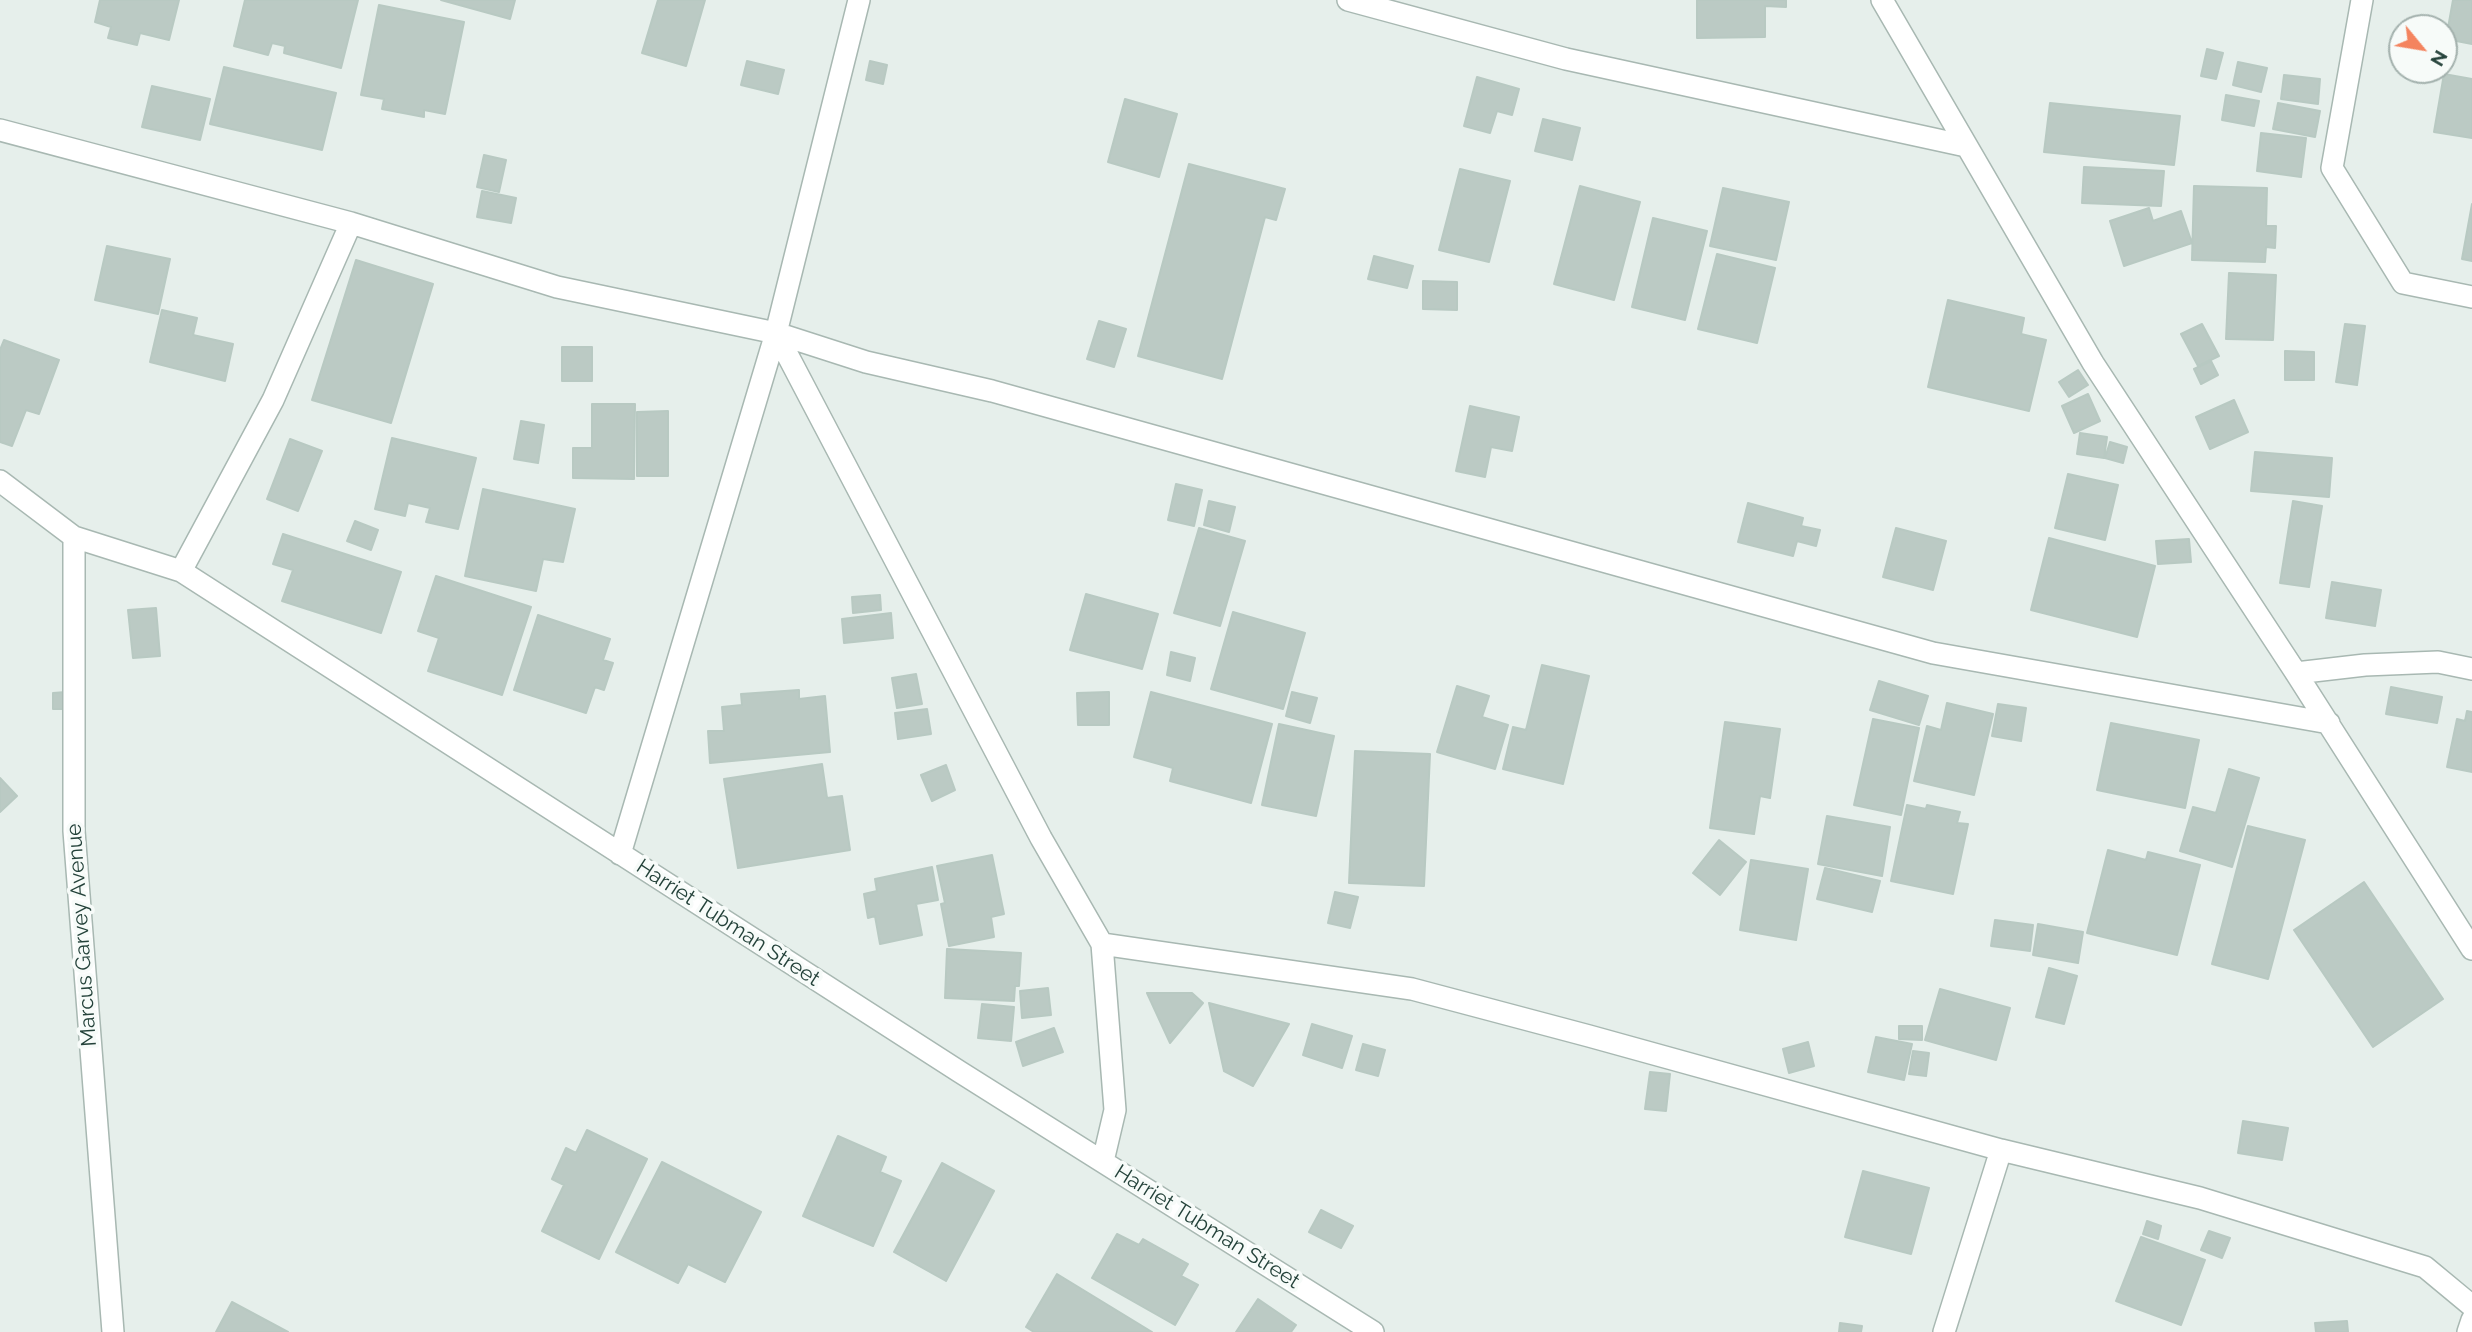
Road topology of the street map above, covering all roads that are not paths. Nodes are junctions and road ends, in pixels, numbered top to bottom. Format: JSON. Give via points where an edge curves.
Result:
{"nodes":[{"id":1,"x":859,"y":0,"type":"edge"},
{"id":2,"x":1882,"y":0,"type":"edge"},
{"id":3,"x":2362,"y":0,"type":"edge"},
{"id":4,"x":1358,"y":1,"type":"edge"},
{"id":5,"x":0,"y":130,"type":"edge"},
{"id":6,"x":1966,"y":146,"type":"junction"},
{"id":7,"x":351,"y":223,"type":"junction"},
{"id":8,"x":2472,"y":297,"type":"edge"},
{"id":9,"x":776,"y":333,"type":"junction"},
{"id":10,"x":0,"y":481,"type":"edge"},
{"id":11,"x":74,"y":537,"type":"junction"},
{"id":12,"x":181,"y":571,"type":"junction"},
{"id":13,"x":2472,"y":669,"type":"edge"},
{"id":14,"x":2296,"y":673,"type":"junction"},
{"id":15,"x":2329,"y":723,"type":"junction"},
{"id":16,"x":620,"y":854,"type":"junction"},
{"id":17,"x":1102,"y":944,"type":"junction"},
{"id":18,"x":2472,"y":949,"type":"edge"},
{"id":19,"x":2001,"y":1150,"type":"junction"},
{"id":20,"x":1103,"y":1161,"type":"junction"},
{"id":21,"x":2472,"y":1306,"type":"edge"},
{"id":22,"x":2472,"y":1321,"type":"edge"},
{"id":23,"x":113,"y":1332,"type":"edge"},
{"id":24,"x":1373,"y":1332,"type":"edge"},
{"id":25,"x":1944,"y":1332,"type":"edge"},
{"id":26,"x":2468,"y":1332,"type":"edge"}],
"edges":[{"from":1,"to":9,"type":"street"},
{"from":2,"to":6,"type":"street"},
{"from":3,"to":8,"type":"street","via":[[2332,168],[2403,283]]},
{"from":4,"to":6,"type":"street","via":[[1566,59]]},
{"from":5,"to":7,"type":"street"},
{"from":6,"to":14,"type":"street","via":[[2093,363]]},
{"from":7,"to":9,"type":"street","via":[[557,287]]},
{"from":7,"to":12,"type":"street","via":[[273,400]]},
{"from":9,"to":15,"type":"street","via":[[866,362],[992,391],[1933,653]]},
{"from":9,"to":16,"type":"street"},
{"from":9,"to":17,"type":"street","via":[[1034,826]]},
{"from":10,"to":11,"type":"street","name":"Harriet Tubman Street"},
{"from":11,"to":12,"type":"street","name":"Harriet Tubman Street"},
{"from":11,"to":23,"type":"street","name":"Marcus Garvey Avenue","via":[[74,831]]},
{"from":12,"to":16,"type":"street","name":"Harriet Tubman Street"},
{"from":13,"to":14,"type":"street","via":[[2438,662]]},
{"from":14,"to":15,"type":"street"},
{"from":15,"to":18,"type":"street"},
{"from":16,"to":20,"type":"street","name":"Harriet Tubman Street"},
{"from":17,"to":19,"type":"street","via":[[1412,989]]},
{"from":17,"to":20,"type":"street","via":[[1115,1110]]},
{"from":19,"to":21,"type":"street","via":[[2200,1198],[2425,1267]]},
{"from":19,"to":25,"type":"street"},
{"from":20,"to":24,"type":"street","name":"Harriet Tubman Street"},
{"from":22,"to":26,"type":"street"}]}
